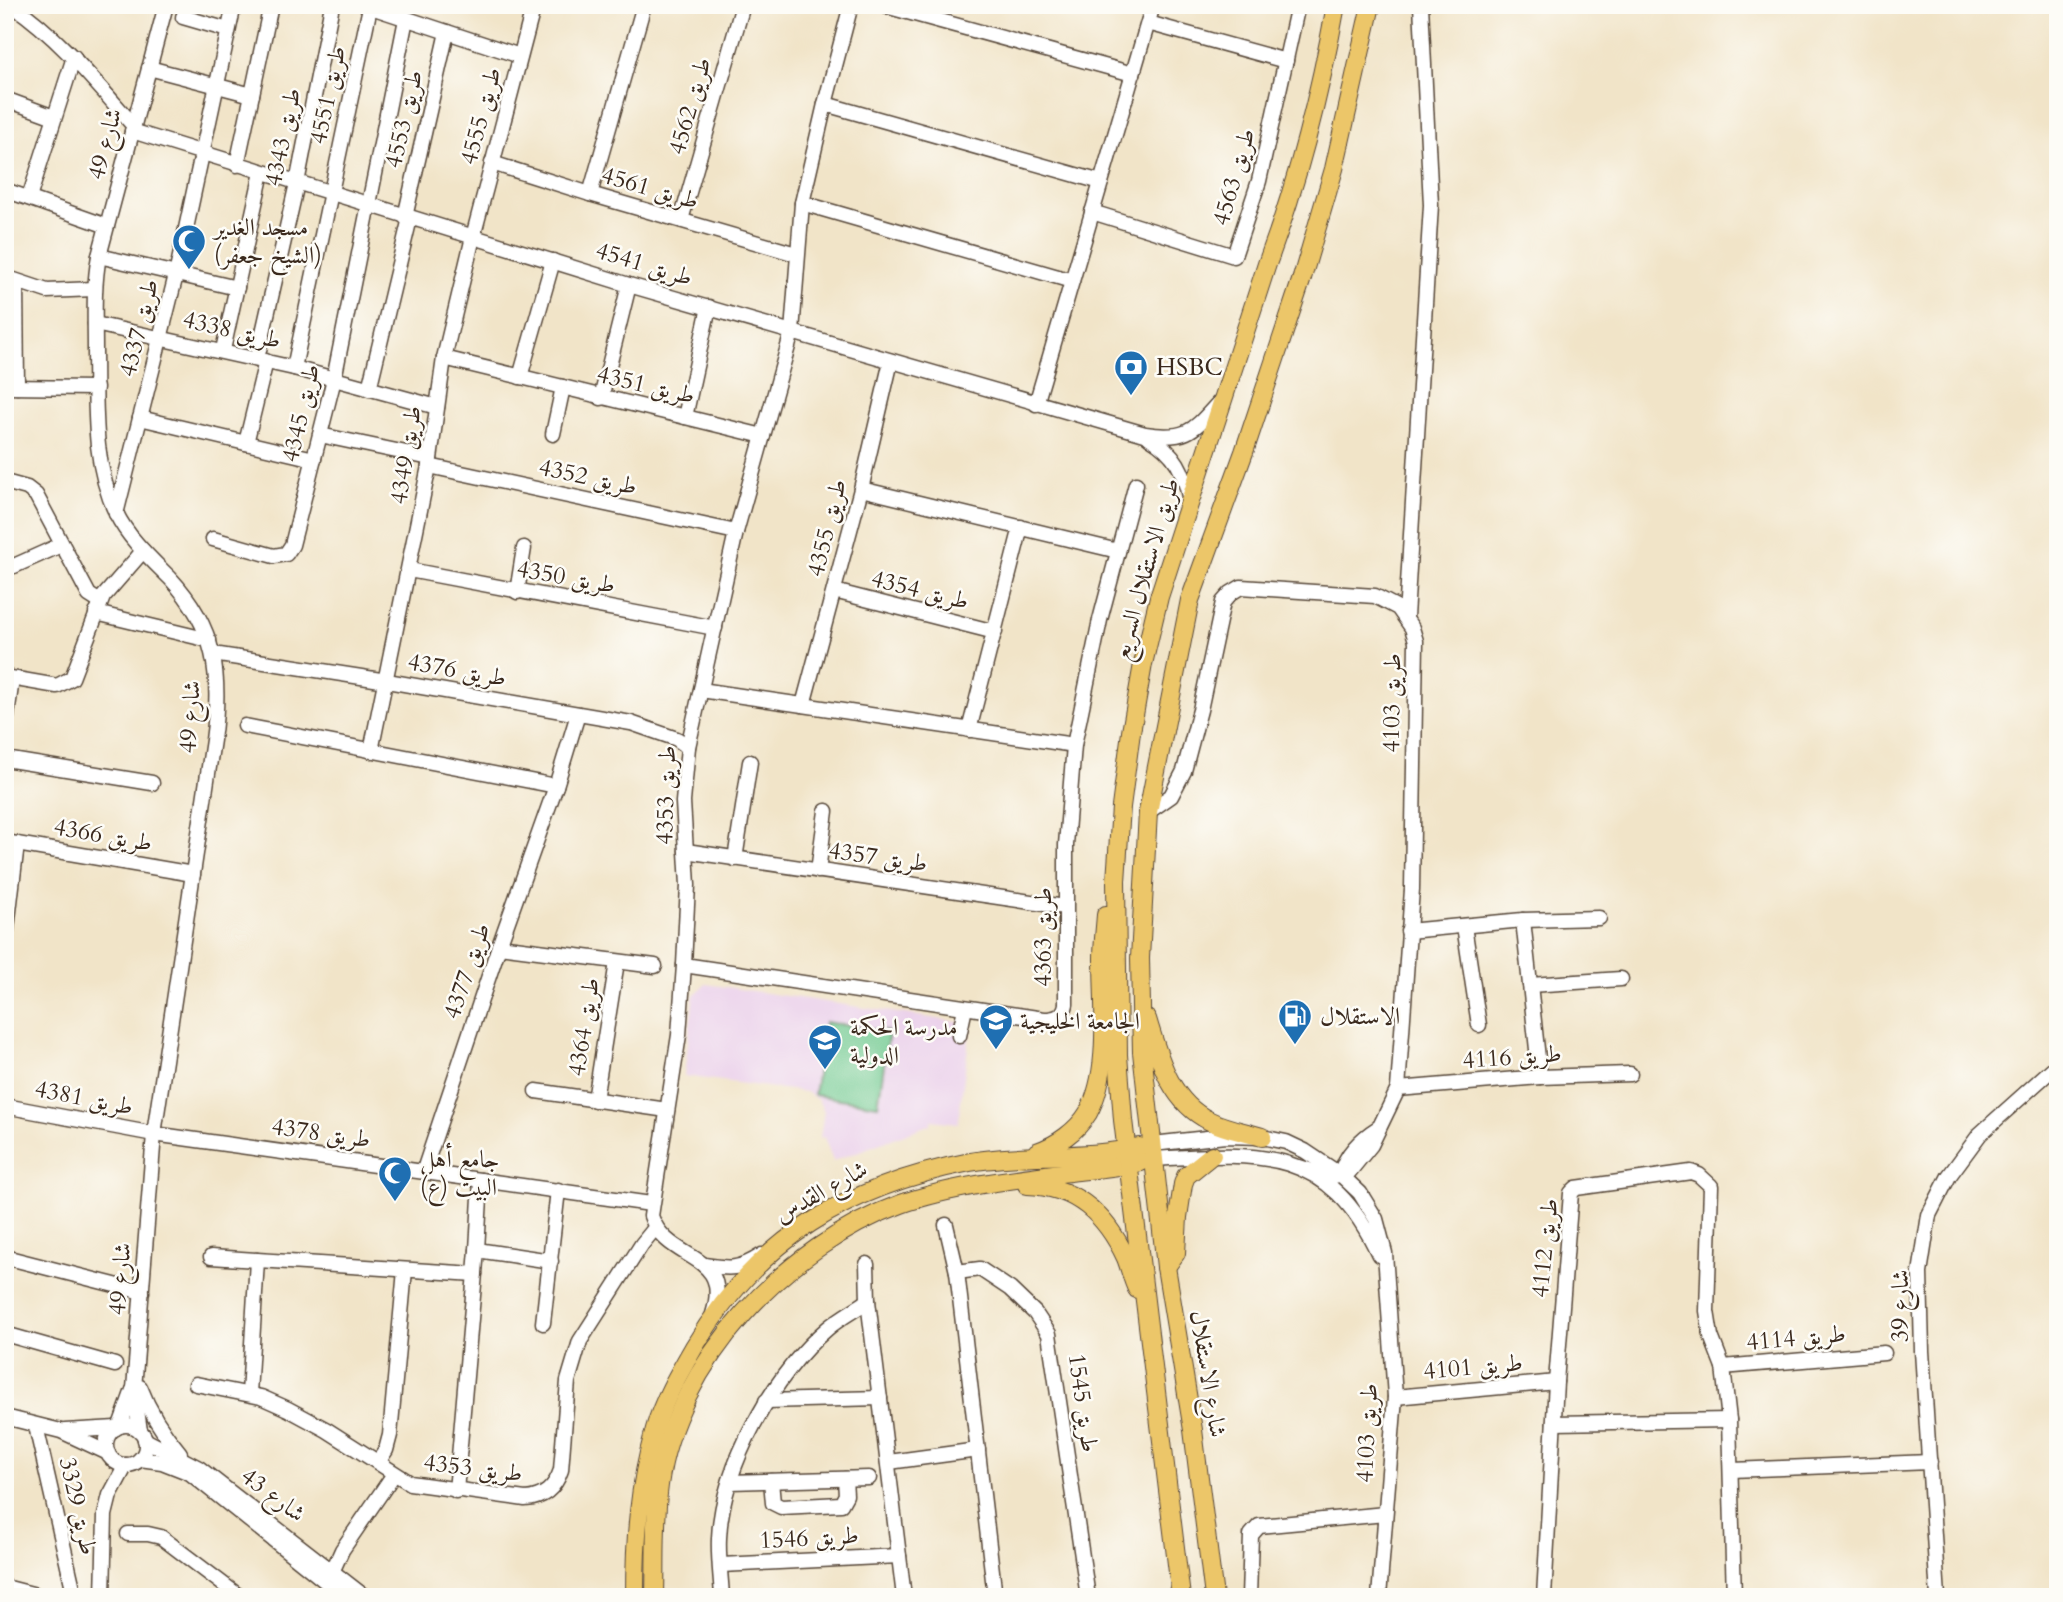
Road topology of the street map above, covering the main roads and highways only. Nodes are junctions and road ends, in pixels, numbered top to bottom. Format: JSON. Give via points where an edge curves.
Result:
{"nodes":[{"id":1,"x":1336,"y":5,"type":"edge"},
{"id":2,"x":1371,"y":5,"type":"edge"},
{"id":3,"x":1116,"y":881,"type":"junction"},
{"id":4,"x":1139,"y":994,"type":"junction"},
{"id":5,"x":1262,"y":1137,"type":"road end"},
{"id":6,"x":1154,"y":1152,"type":"junction"},
{"id":7,"x":1212,"y":1155,"type":"road end"},
{"id":8,"x":1129,"y":1157,"type":"junction"},
{"id":9,"x":1024,"y":1158,"type":"junction"},
{"id":10,"x":978,"y":1185,"type":"junction"},
{"id":11,"x":1166,"y":1267,"type":"junction"},
{"id":12,"x":1147,"y":1307,"type":"junction"},
{"id":13,"x":635,"y":1597,"type":"edge"},
{"id":14,"x":655,"y":1597,"type":"edge"},
{"id":15,"x":1181,"y":1597,"type":"edge"},
{"id":16,"x":1214,"y":1597,"type":"edge"}],
"edges":[{"from":1,"to":3,"type":"main road","name":"طريق الاستقلال السريع","via":[[1286,211],[1159,597],[1143,664],[1121,807]]},
{"from":2,"to":4,"type":"main road","name":"طريق الاستقلال السريع","via":[[1334,170],[1302,278],[1190,600],[1148,812]]},
{"from":3,"to":8,"type":"main road","name":"طريق الاستقلال السريع","via":[[1118,1055]]},
{"from":3,"to":9,"type":"main road","via":[[1107,906],[1097,1091],[1079,1125],[1060,1142]]},
{"from":4,"to":5,"type":"main road","via":[[1158,1057],[1176,1093],[1210,1121]]},
{"from":4,"to":6,"type":"main road","name":"طريق الاستقلال السريع"},
{"from":6,"to":8,"type":"main road","name":"شارع القدس"},
{"from":6,"to":11,"type":"main road","name":"شارع الاستقلال"},
{"from":7,"to":11,"type":"main road","via":[[1186,1175],[1182,1184],[1176,1252]]},
{"from":8,"to":9,"type":"main road","name":"شارع القدس"},
{"from":8,"to":10,"type":"main road","name":"شارع القدس"},
{"from":8,"to":12,"type":"main road","name":"شارع الاستقلال"},
{"from":9,"to":13,"type":"main road","name":"شارع القدس","via":[[972,1162],[893,1181],[825,1213],[780,1242],[728,1295],[678,1374],[656,1426],[635,1538]]},
{"from":10,"to":12,"type":"main road","via":[[1056,1188],[1080,1199],[1117,1240]]},
{"from":10,"to":14,"type":"main road","name":"شارع القدس","via":[[901,1204],[836,1235],[777,1279],[735,1323],[695,1384],[673,1432],[659,1485]]},
{"from":11,"to":16,"type":"main road","name":"شارع الاستقلال"},
{"from":12,"to":15,"type":"main road","name":"شارع الاستقلال"}]}
